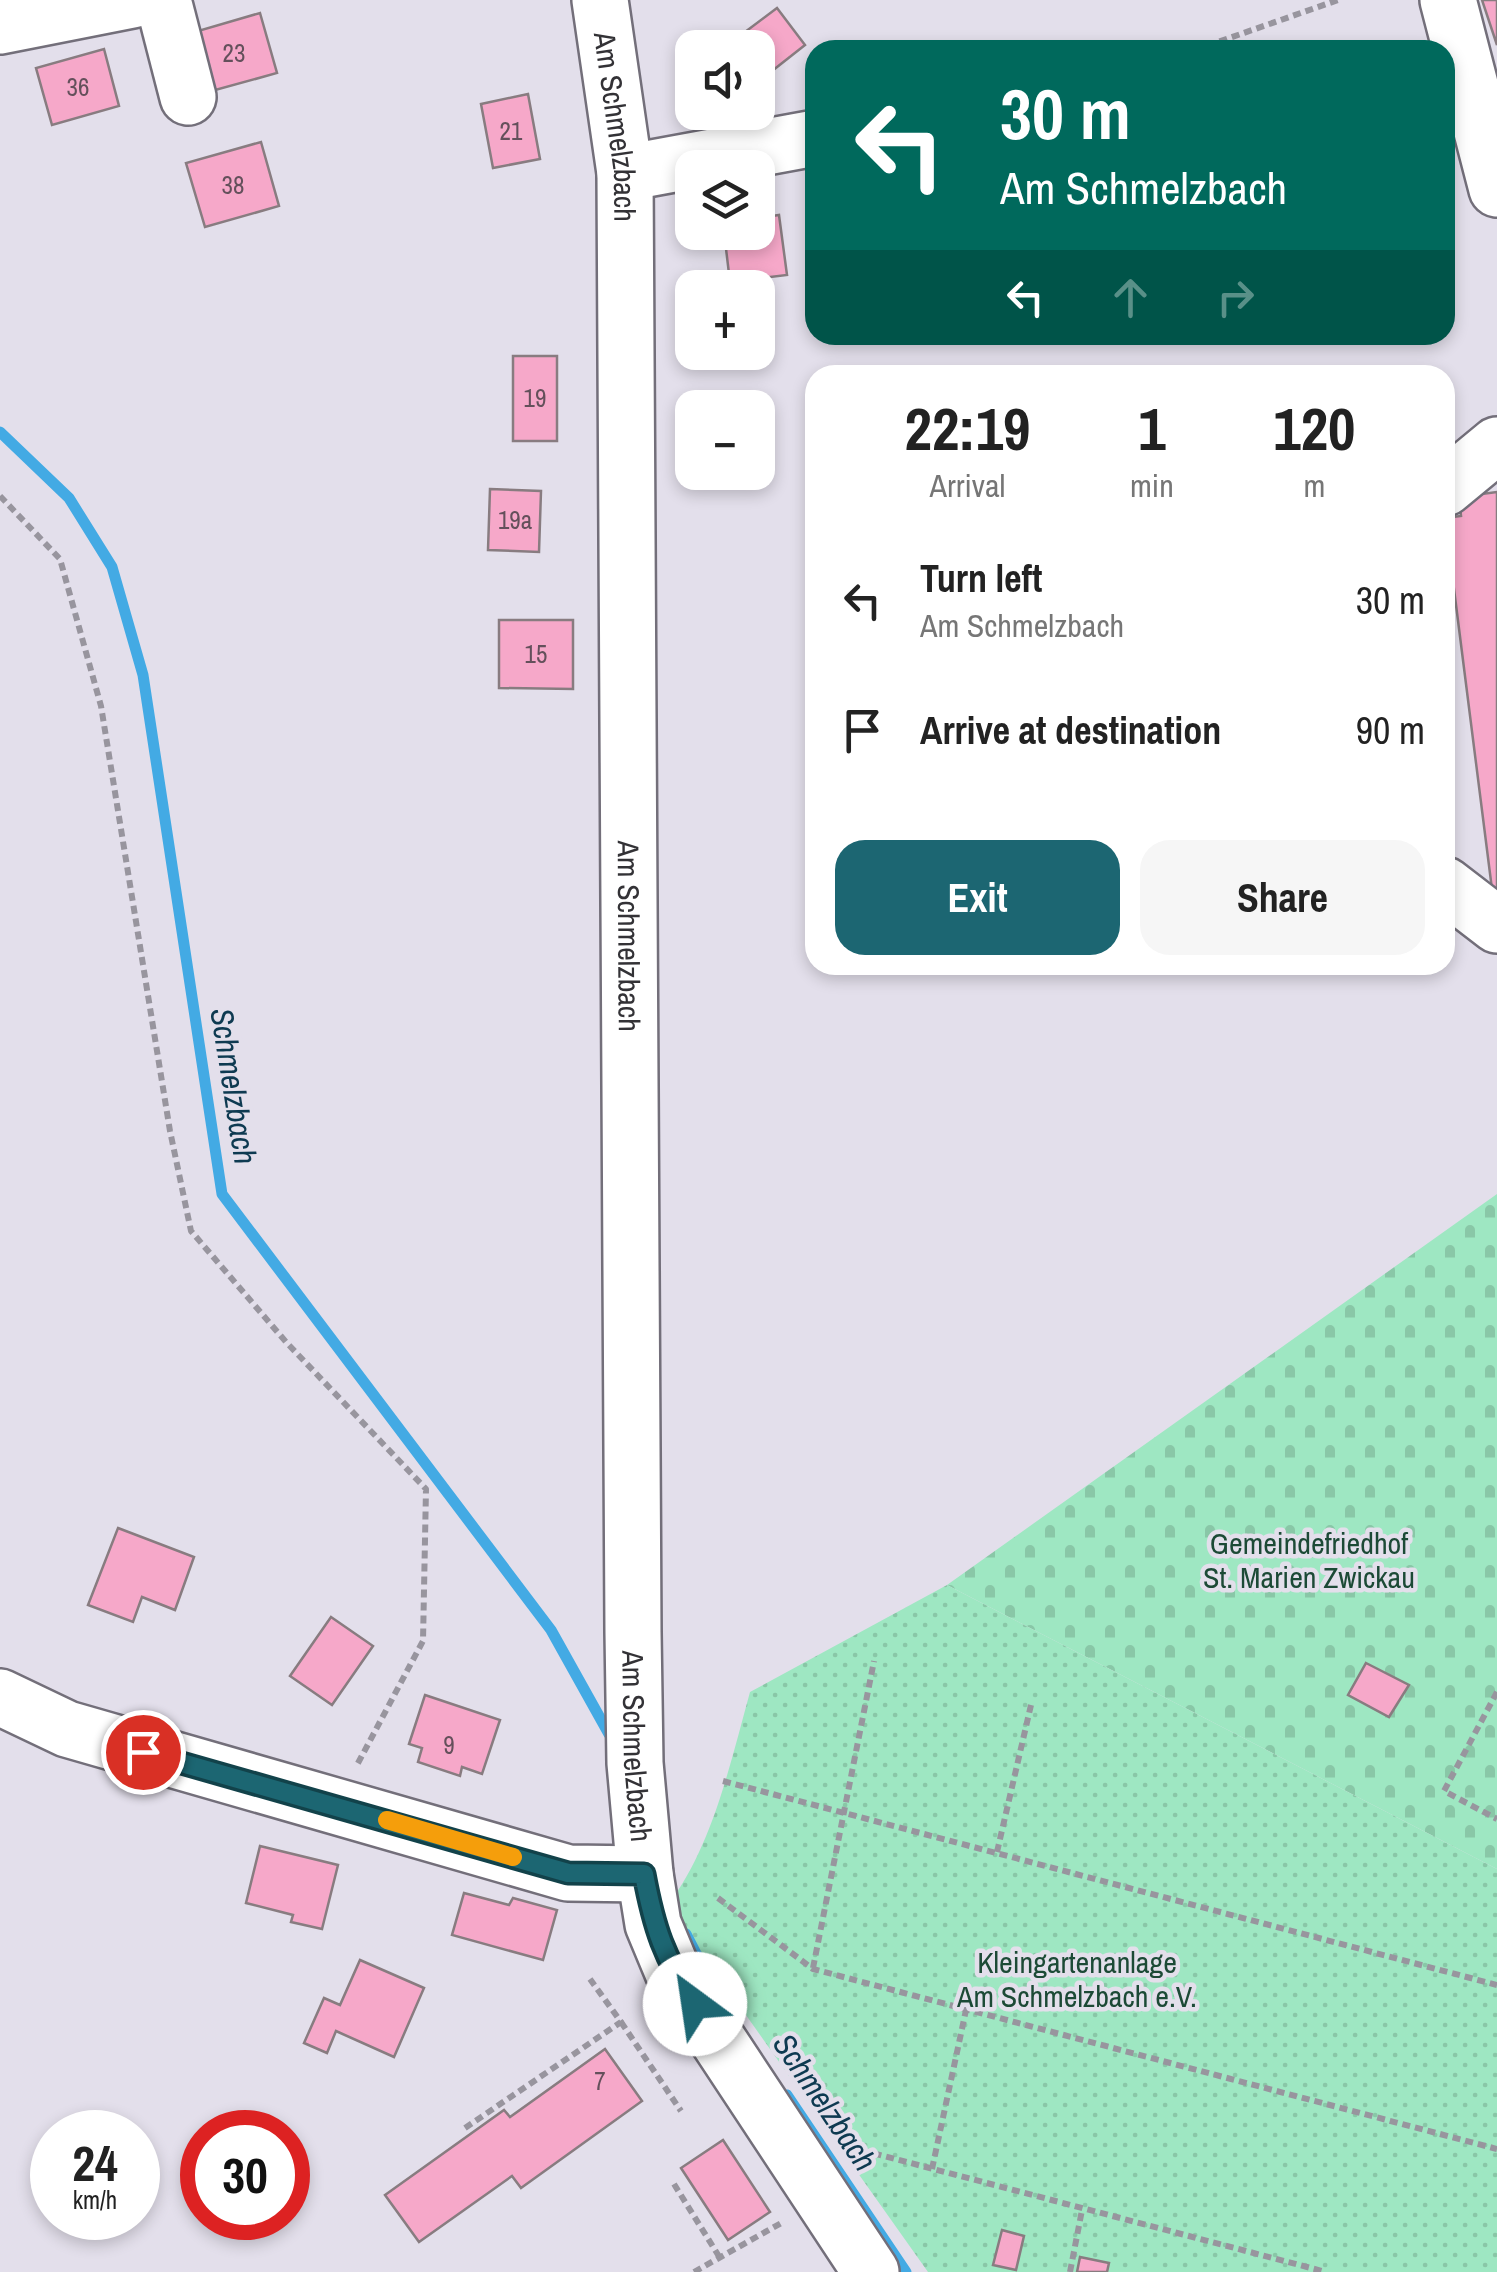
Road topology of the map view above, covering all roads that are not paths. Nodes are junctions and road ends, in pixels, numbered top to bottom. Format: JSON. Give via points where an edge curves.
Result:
{"nodes":[{"id":1,"x":130,"y":0,"type":"edge"},
{"id":2,"x":163,"y":0,"type":"edge"},
{"id":3,"x":600,"y":0,"type":"edge"},
{"id":4,"x":1448,"y":0,"type":"edge"},
{"id":5,"x":0,"y":26,"type":"edge"},
{"id":6,"x":188,"y":97,"type":"dead end"},
{"id":7,"x":805,"y":140,"type":"edge"},
{"id":8,"x":624,"y":173,"type":"junction"},
{"id":9,"x":1497,"y":189,"type":"edge"},
{"id":10,"x":1497,"y":445,"type":"edge"},
{"id":11,"x":1455,"y":480,"type":"edge"},
{"id":12,"x":1455,"y":894,"type":"edge"},
{"id":13,"x":1497,"y":925,"type":"edge"},
{"id":14,"x":0,"y":1697,"type":"edge"},
{"id":15,"x":644,"y":1874,"type":"junction"},
{"id":16,"x":871,"y":2272,"type":"edge"}],
"edges":[{"from":1,"to":5,"type":"street"},
{"from":2,"to":6,"type":"street"},
{"from":3,"to":8,"type":"street","name":"Am Schmelzbach"},
{"from":4,"to":9,"type":"street"},
{"from":7,"to":8,"type":"street"},
{"from":8,"to":15,"type":"street","name":"Am Schmelzbach","via":[[633,1632]]},
{"from":10,"to":11,"type":"street"},
{"from":12,"to":13,"type":"street"},
{"from":14,"to":15,"type":"street","name":"Am Schmelzbach","via":[[67,1729],[568,1873]]},
{"from":15,"to":16,"type":"street","name":"Am Schmelzbach","via":[[653,1924],[673,1972]]}]}
